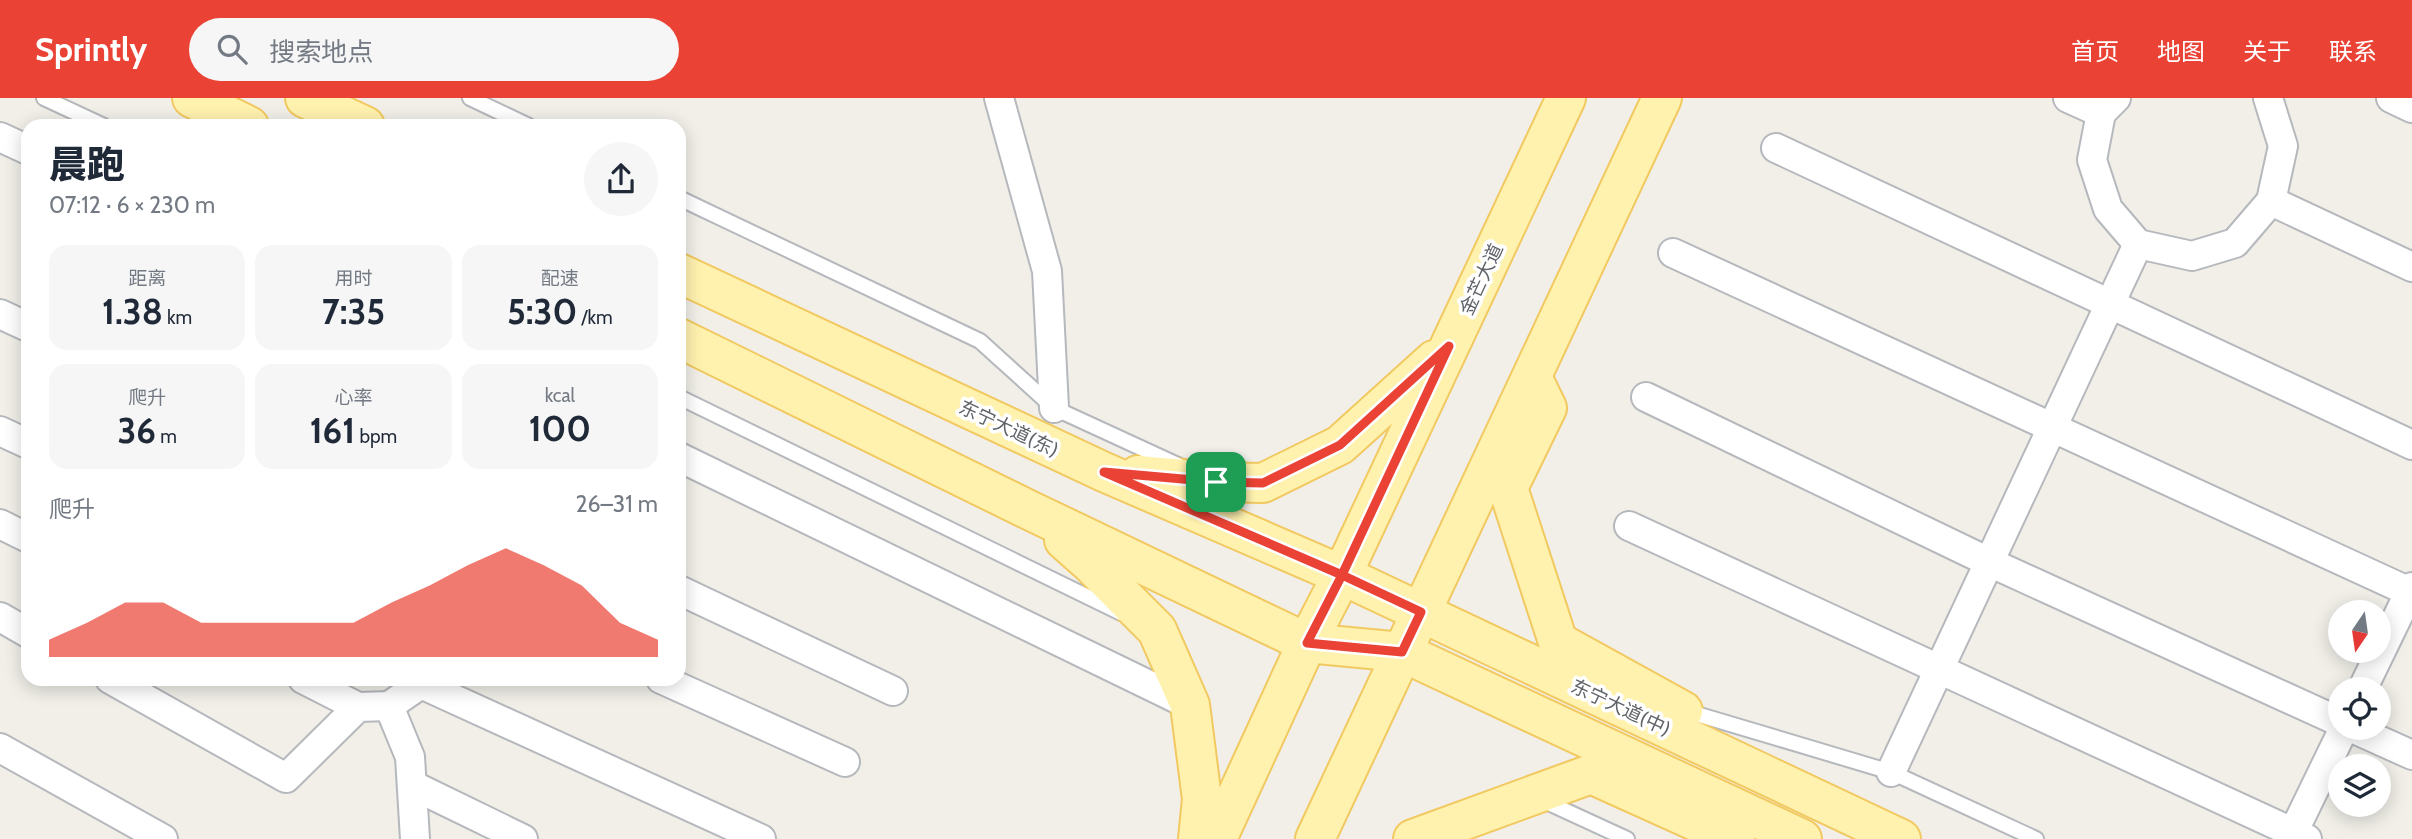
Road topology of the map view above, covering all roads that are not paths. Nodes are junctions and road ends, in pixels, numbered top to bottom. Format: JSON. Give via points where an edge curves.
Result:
{"nodes":[{"id":1,"x":44,"y":98,"type":"edge"},
{"id":2,"x":192,"y":98,"type":"edge"},
{"id":3,"x":305,"y":98,"type":"edge"},
{"id":4,"x":470,"y":98,"type":"edge"},
{"id":5,"x":999,"y":98,"type":"edge"},
{"id":6,"x":1566,"y":98,"type":"edge"},
{"id":7,"x":1662,"y":98,"type":"edge"},
{"id":8,"x":2068,"y":98,"type":"edge"},
{"id":9,"x":2268,"y":98,"type":"edge"},
{"id":10,"x":2391,"y":98,"type":"edge"},
{"id":11,"x":2108,"y":106,"type":"edge"},
{"id":12,"x":2412,"y":108,"type":"edge"},
{"id":13,"x":89,"y":119,"type":"edge"},
{"id":14,"x":235,"y":119,"type":"edge"},
{"id":15,"x":350,"y":119,"type":"edge"},
{"id":16,"x":514,"y":119,"type":"edge"},
{"id":17,"x":0,"y":136,"type":"edge"},
{"id":18,"x":21,"y":146,"type":"edge"},
{"id":19,"x":1776,"y":148,"type":"dead end"},
{"id":20,"x":686,"y":201,"type":"edge"},
{"id":21,"x":2271,"y":201,"type":"junction"},
{"id":22,"x":2138,"y":244,"type":"junction"},
{"id":23,"x":1673,"y":253,"type":"dead end"},
{"id":24,"x":2412,"y":267,"type":"edge"},
{"id":25,"x":686,"y":276,"type":"edge"},
{"id":26,"x":2110,"y":303,"type":"junction"},
{"id":27,"x":0,"y":314,"type":"edge"},
{"id":28,"x":21,"y":324,"type":"edge"},
{"id":29,"x":686,"y":341,"type":"edge"},
{"id":30,"x":1449,"y":346,"type":"junction"},
{"id":31,"x":1531,"y":377,"type":"junction"},
{"id":32,"x":1646,"y":397,"type":"dead end"},
{"id":33,"x":686,"y":400,"type":"edge"},
{"id":34,"x":1054,"y":408,"type":"junction"},
{"id":35,"x":2052,"y":427,"type":"junction"},
{"id":36,"x":0,"y":431,"type":"edge"},
{"id":37,"x":21,"y":441,"type":"edge"},
{"id":38,"x":2412,"y":445,"type":"edge"},
{"id":39,"x":686,"y":460,"type":"edge"},
{"id":40,"x":1104,"y":472,"type":"junction"},
{"id":41,"x":1216,"y":482,"type":"junction"},
{"id":42,"x":1031,"y":511,"type":"junction"},
{"id":43,"x":0,"y":524,"type":"edge"},
{"id":44,"x":1629,"y":526,"type":"dead end"},
{"id":45,"x":21,"y":534,"type":"edge"},
{"id":46,"x":1989,"y":562,"type":"junction"},
{"id":47,"x":1342,"y":575,"type":"junction"},
{"id":48,"x":2411,"y":590,"type":"edge"},
{"id":49,"x":686,"y":593,"type":"edge"},
{"id":50,"x":1421,"y":612,"type":"junction"},
{"id":51,"x":0,"y":617,"type":"edge"},
{"id":52,"x":21,"y":629,"type":"edge"},
{"id":53,"x":1157,"y":630,"type":"junction"},
{"id":54,"x":1307,"y":643,"type":"junction"},
{"id":55,"x":1402,"y":652,"type":"junction"},
{"id":56,"x":1938,"y":670,"type":"junction"},
{"id":57,"x":2368,"y":677,"type":"edge"},
{"id":58,"x":122,"y":686,"type":"edge"},
{"id":59,"x":317,"y":686,"type":"edge"},
{"id":60,"x":415,"y":686,"type":"edge"},
{"id":61,"x":433,"y":686,"type":"edge"},
{"id":62,"x":677,"y":686,"type":"edge"},
{"id":63,"x":893,"y":691,"type":"dead end"},
{"id":64,"x":1190,"y":705,"type":"junction"},
{"id":65,"x":389,"y":706,"type":"junction"},
{"id":66,"x":358,"y":707,"type":"junction"},
{"id":67,"x":1682,"y":709,"type":"junction"},
{"id":68,"x":2328,"y":717,"type":"edge"},
{"id":69,"x":2339,"y":740,"type":"edge"},
{"id":70,"x":2379,"y":740,"type":"edge"},
{"id":71,"x":1704,"y":746,"type":"junction"},
{"id":72,"x":0,"y":748,"type":"edge"},
{"id":73,"x":2412,"y":755,"type":"edge"},
{"id":74,"x":845,"y":762,"type":"dead end"},
{"id":75,"x":1891,"y":772,"type":"junction"},
{"id":76,"x":412,"y":785,"type":"junction"},
{"id":77,"x":1532,"y":795,"type":"junction"},
{"id":78,"x":1202,"y":799,"type":"junction"},
{"id":79,"x":2297,"y":837,"type":"edge"},
{"id":80,"x":163,"y":839,"type":"edge"},
{"id":81,"x":415,"y":839,"type":"edge"},
{"id":82,"x":523,"y":839,"type":"edge"},
{"id":83,"x":761,"y":839,"type":"edge"},
{"id":84,"x":1183,"y":839,"type":"edge"},
{"id":85,"x":1198,"y":839,"type":"edge"},
{"id":86,"x":1217,"y":839,"type":"edge"},
{"id":87,"x":1315,"y":839,"type":"edge"},
{"id":88,"x":1413,"y":839,"type":"edge"},
{"id":89,"x":1627,"y":839,"type":"edge"},
{"id":90,"x":1735,"y":839,"type":"edge"},
{"id":91,"x":1796,"y":839,"type":"edge"},
{"id":92,"x":1802,"y":839,"type":"edge"},
{"id":93,"x":1901,"y":839,"type":"edge"},
{"id":94,"x":2036,"y":839,"type":"edge"}],
"edges":[{"from":1,"to":13,"type":"lane"},
{"from":2,"to":14,"type":"main road"},
{"from":3,"to":15,"type":"main road"},
{"from":4,"to":16,"type":"lane"},
{"from":5,"to":34,"type":"street","via":[[1047,271]]},
{"from":6,"to":30,"type":"main road","name":"金芒大道"},
{"from":7,"to":31,"type":"main road"},
{"from":8,"to":11,"type":"street"},
{"from":9,"to":21,"type":"street","via":[[2283,146]]},
{"from":10,"to":12,"type":"street"},
{"from":11,"to":22,"type":"street","via":[[2092,160],[2108,209]]},
{"from":17,"to":18,"type":"street"},
{"from":19,"to":26,"type":"street"},
{"from":20,"to":34,"type":"lane","name":"东宁大道(东)","via":[[980,341]]},
{"from":21,"to":22,"type":"street","via":[[2235,243],[2192,256]]},
{"from":21,"to":24,"type":"street"},
{"from":22,"to":26,"type":"street"},
{"from":23,"to":35,"type":"street"},
{"from":25,"to":40,"type":"main road","name":"东宁大道(东)"},
{"from":26,"to":35,"type":"street"},
{"from":26,"to":38,"type":"street"},
{"from":27,"to":28,"type":"street"},
{"from":29,"to":42,"type":"main road"},
{"from":30,"to":41,"type":"main road","via":[[1340,445],[1263,483]]},
{"from":30,"to":47,"type":"main road","name":"金芒大道"},
{"from":31,"to":50,"type":"main road"},
{"from":31,"to":67,"type":"main road","via":[[1547,408],[1508,488],[1558,642]]},
{"from":32,"to":46,"type":"street"},
{"from":33,"to":53,"type":"lane"},
{"from":34,"to":41,"type":"lane","name":"东宁大道(东)"},
{"from":35,"to":46,"type":"street"},
{"from":35,"to":48,"type":"street"},
{"from":36,"to":37,"type":"street"},
{"from":39,"to":64,"type":"street"},
{"from":40,"to":41,"type":"main road"},
{"from":40,"to":47,"type":"main road","name":"东宁大道(东)"},
{"from":42,"to":53,"type":"main road"},
{"from":42,"to":54,"type":"main road"},
{"from":43,"to":45,"type":"street"},
{"from":44,"to":56,"type":"street"},
{"from":46,"to":56,"type":"street"},
{"from":46,"to":68,"type":"street"},
{"from":47,"to":50,"type":"main road","name":"东宁大道(中)"},
{"from":47,"to":54,"type":"main road","name":"金芒大道"},
{"from":48,"to":57,"type":"street"},
{"from":49,"to":63,"type":"street"},
{"from":50,"to":55,"type":"main road"},
{"from":50,"to":71,"type":"main road","name":"东宁大道(中)"},
{"from":51,"to":52,"type":"street"},
{"from":53,"to":64,"type":"main road"},
{"from":54,"to":55,"type":"main road"},
{"from":54,"to":86,"type":"main road","name":"金芒大道"},
{"from":55,"to":87,"type":"main road"},
{"from":55,"to":92,"type":"main road"},
{"from":56,"to":75,"type":"street"},
{"from":56,"to":79,"type":"street"},
{"from":58,"to":66,"type":"street","via":[[286,778]]},
{"from":59,"to":66,"type":"street"},
{"from":60,"to":65,"type":"street"},
{"from":61,"to":83,"type":"street"},
{"from":62,"to":74,"type":"street"},
{"from":64,"to":78,"type":"main road"},
{"from":65,"to":66,"type":"street"},
{"from":65,"to":76,"type":"street","via":[[410,757]]},
{"from":67,"to":71,"type":"main road"},
{"from":67,"to":75,"type":"lane","name":"东宁大道(中)"},
{"from":69,"to":79,"type":"street"},
{"from":70,"to":73,"type":"street"},
{"from":71,"to":93,"type":"main road","name":"东宁大道(中)"},
{"from":72,"to":80,"type":"street"},
{"from":75,"to":94,"type":"lane","name":"东宁大道(中)"},
{"from":76,"to":81,"type":"street"},
{"from":76,"to":82,"type":"street"},
{"from":77,"to":88,"type":"main road"},
{"from":77,"to":89,"type":"lane"},
{"from":77,"to":90,"type":"main road","via":[[1591,774]]},
{"from":78,"to":84,"type":"street"},
{"from":78,"to":85,"type":"main road"},
{"from":91,"to":92,"type":"main road"}]}
